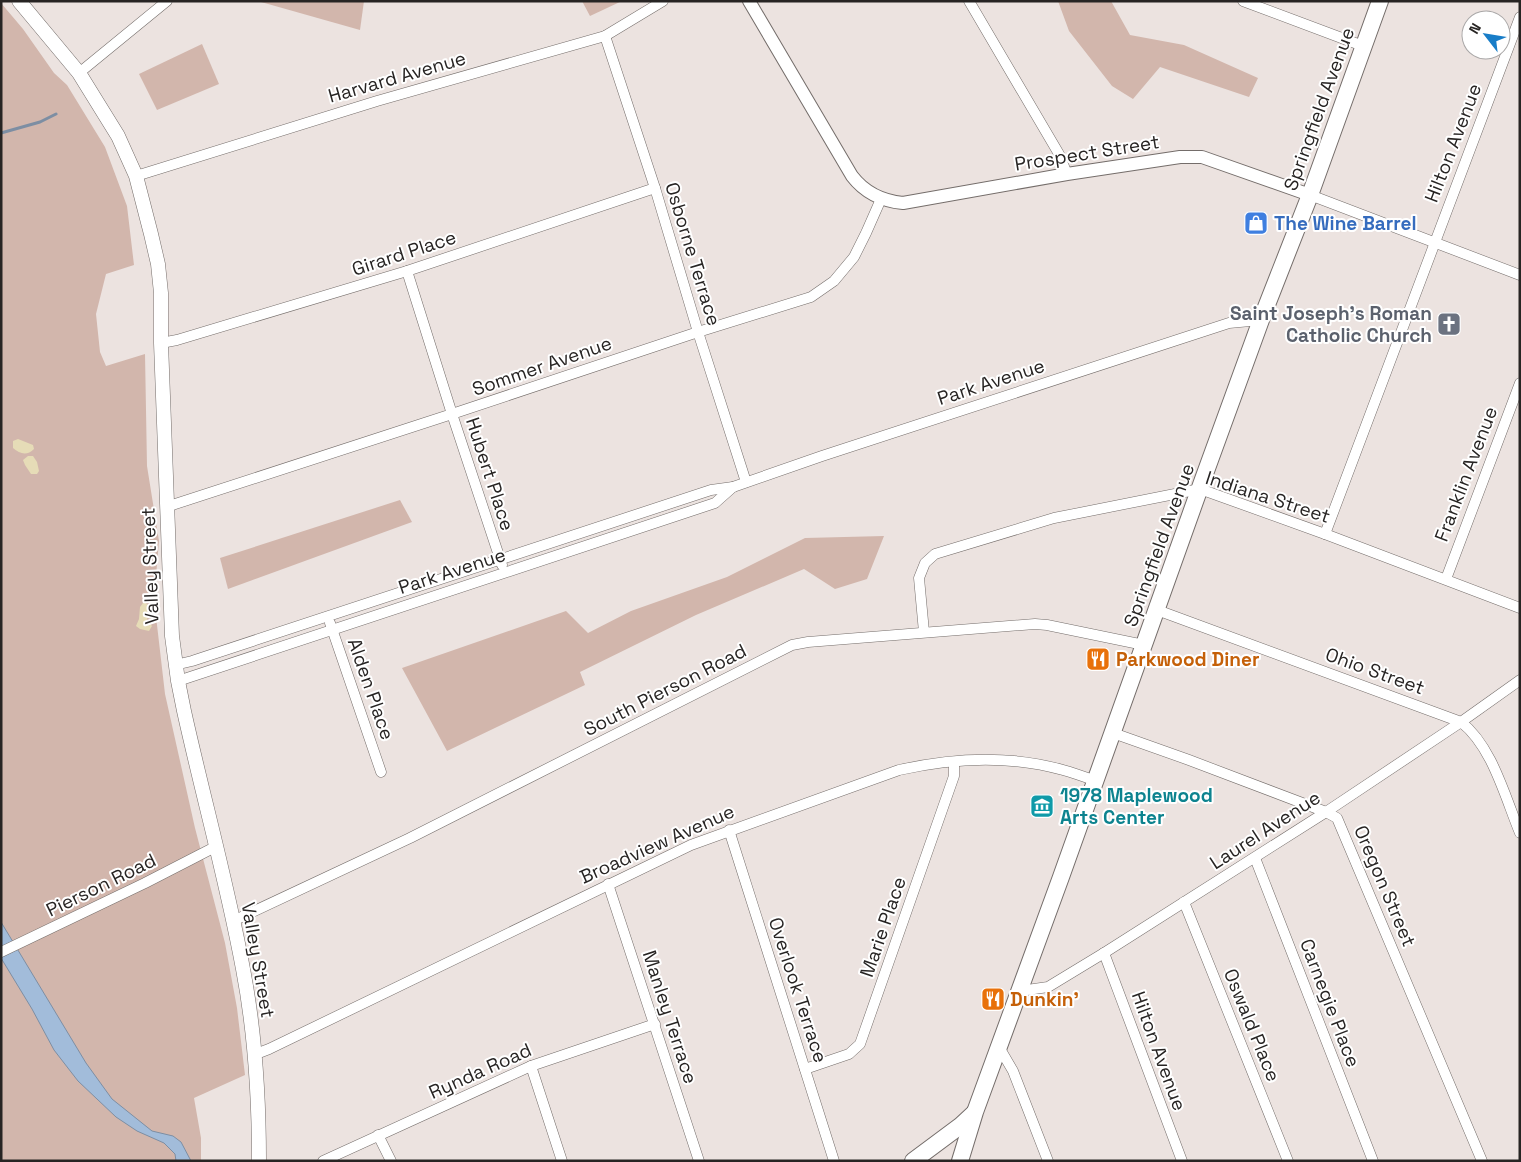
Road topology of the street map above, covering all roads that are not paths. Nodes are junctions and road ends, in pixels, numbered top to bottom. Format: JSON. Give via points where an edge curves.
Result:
{"nodes":[{"id":1,"x":19,"y":1,"type":"edge"},
{"id":2,"x":166,"y":1,"type":"edge"},
{"id":3,"x":663,"y":1,"type":"edge"},
{"id":4,"x":749,"y":1,"type":"edge"},
{"id":5,"x":969,"y":1,"type":"edge"},
{"id":6,"x":1243,"y":1,"type":"edge"},
{"id":7,"x":1380,"y":1,"type":"edge"},
{"id":8,"x":1520,"y":17,"type":"edge"},
{"id":9,"x":605,"y":36,"type":"junction"},
{"id":10,"x":1363,"y":46,"type":"junction"},
{"id":11,"x":79,"y":73,"type":"junction"},
{"id":12,"x":1067,"y":174,"type":"junction"},
{"id":13,"x":136,"y":176,"type":"junction"},
{"id":14,"x":655,"y":188,"type":"junction"},
{"id":15,"x":1310,"y":195,"type":"junction"},
{"id":16,"x":881,"y":199,"type":"junction"},
{"id":17,"x":1434,"y":243,"type":"junction"},
{"id":18,"x":407,"y":271,"type":"junction"},
{"id":19,"x":1520,"y":275,"type":"edge"},
{"id":20,"x":1261,"y":320,"type":"junction"},
{"id":21,"x":698,"y":332,"type":"junction"},
{"id":22,"x":161,"y":343,"type":"junction"},
{"id":23,"x":1520,"y":382,"type":"edge"},
{"id":24,"x":452,"y":414,"type":"junction"},
{"id":25,"x":746,"y":482,"type":"junction"},
{"id":26,"x":733,"y":487,"type":"junction"},
{"id":27,"x":1200,"y":489,"type":"junction"},
{"id":28,"x":166,"y":507,"type":"junction"},
{"id":29,"x":1325,"y":534,"type":"junction"},
{"id":30,"x":500,"y":560,"type":"junction"},
{"id":31,"x":504,"y":573,"type":"junction"},
{"id":32,"x":1446,"y":578,"type":"junction"},
{"id":33,"x":1520,"y":608,"type":"edge"},
{"id":34,"x":1157,"y":610,"type":"junction"},
{"id":35,"x":328,"y":617,"type":"junction"},
{"id":36,"x":332,"y":629,"type":"junction"},
{"id":37,"x":924,"y":632,"type":"junction"},
{"id":38,"x":1144,"y":645,"type":"junction"},
{"id":39,"x":175,"y":664,"type":"junction"},
{"id":40,"x":1520,"y":680,"type":"edge"},
{"id":41,"x":178,"y":681,"type":"junction"},
{"id":42,"x":1461,"y":722,"type":"junction"},
{"id":43,"x":1113,"y":733,"type":"junction"},
{"id":44,"x":954,"y":762,"type":"junction"},
{"id":45,"x":381,"y":772,"type":"dead end"},
{"id":46,"x":1096,"y":781,"type":"junction"},
{"id":47,"x":1326,"y":812,"type":"junction"},
{"id":48,"x":729,"y":830,"type":"junction"},
{"id":49,"x":1520,"y":833,"type":"edge"},
{"id":50,"x":215,"y":847,"type":"junction"},
{"id":51,"x":1255,"y":858,"type":"junction"},
{"id":52,"x":608,"y":884,"type":"junction"},
{"id":53,"x":1184,"y":902,"type":"junction"},
{"id":54,"x":233,"y":921,"type":"junction"},
{"id":55,"x":1,"y":952,"type":"edge"},
{"id":56,"x":1104,"y":952,"type":"junction"},
{"id":57,"x":1020,"y":991,"type":"junction"},
{"id":58,"x":655,"y":1024,"type":"junction"},
{"id":59,"x":999,"y":1047,"type":"junction"},
{"id":60,"x":256,"y":1054,"type":"junction"},
{"id":61,"x":531,"y":1066,"type":"junction"},
{"id":62,"x":805,"y":1069,"type":"junction"},
{"id":63,"x":975,"y":1112,"type":"junction"},
{"id":64,"x":378,"y":1135,"type":"junction"},
{"id":65,"x":260,"y":1161,"type":"edge"},
{"id":66,"x":323,"y":1161,"type":"edge"},
{"id":67,"x":391,"y":1161,"type":"edge"},
{"id":68,"x":562,"y":1161,"type":"edge"},
{"id":69,"x":699,"y":1161,"type":"edge"},
{"id":70,"x":834,"y":1161,"type":"edge"},
{"id":71,"x":912,"y":1161,"type":"edge"},
{"id":72,"x":960,"y":1161,"type":"edge"},
{"id":73,"x":1048,"y":1161,"type":"edge"},
{"id":74,"x":1182,"y":1161,"type":"edge"},
{"id":75,"x":1288,"y":1161,"type":"edge"},
{"id":76,"x":1374,"y":1161,"type":"edge"},
{"id":77,"x":1482,"y":1161,"type":"edge"}],
"edges":[{"from":1,"to":11,"type":"main road","name":"Valley Street"},
{"from":2,"to":11,"type":"street"},
{"from":3,"to":9,"type":"street","name":"Harvard Avenue"},
{"from":4,"to":16,"type":"street","name":"Prospect Street","via":[[852,176],[862,188]]},
{"from":5,"to":12,"type":"street","via":[[1059,154]]},
{"from":6,"to":10,"type":"street"},
{"from":7,"to":10,"type":"main road","name":"Springfield Avenue"},
{"from":8,"to":17,"type":"street","name":"Hilton Avenue"},
{"from":9,"to":13,"type":"street","name":"Harvard Avenue","via":[[377,100]]},
{"from":9,"to":14,"type":"street","name":"Osborne Terrace"},
{"from":10,"to":15,"type":"main road","name":"Springfield Avenue"},
{"from":11,"to":13,"type":"main road","name":"Valley Street","via":[[118,136]]},
{"from":12,"to":15,"type":"street","name":"Prospect Street","via":[[1180,157],[1202,157]]},
{"from":12,"to":16,"type":"street","name":"Prospect Street","via":[[903,203]]},
{"from":13,"to":22,"type":"main road","name":"Valley Street","via":[[158,264]]},
{"from":14,"to":18,"type":"street","name":"Girard Place"},
{"from":14,"to":21,"type":"street","name":"Osborne Terrace"},
{"from":15,"to":17,"type":"street","name":"Prospect Street"},
{"from":15,"to":20,"type":"main road","name":"Springfield Avenue"},
{"from":16,"to":21,"type":"street","name":"Sommer Avenue","via":[[854,257],[834,281],[811,297]]},
{"from":17,"to":19,"type":"street","name":"Prospect Street"},
{"from":17,"to":29,"type":"street","name":"Hilton Avenue"},
{"from":18,"to":22,"type":"street","name":"Girard Place"},
{"from":18,"to":24,"type":"street","name":"Hubert Place"},
{"from":20,"to":25,"type":"street","name":"Park Avenue","via":[[1229,323]]},
{"from":20,"to":27,"type":"main road","name":"Springfield Avenue"},
{"from":21,"to":24,"type":"street","name":"Sommer Avenue"},
{"from":21,"to":25,"type":"street","name":"Osborne Terrace"},
{"from":22,"to":28,"type":"main road","name":"Valley Street"},
{"from":23,"to":32,"type":"street","name":"Franklin Avenue"},
{"from":24,"to":28,"type":"street","name":"Sommer Avenue"},
{"from":24,"to":30,"type":"street","name":"Hubert Place"},
{"from":25,"to":26,"type":"street","name":"Park Avenue"},
{"from":26,"to":30,"type":"street","name":"Park Avenue","via":[[710,490]]},
{"from":26,"to":31,"type":"street","name":"Park Avenue","via":[[715,503]]},
{"from":27,"to":29,"type":"street","name":"Indiana Street"},
{"from":27,"to":34,"type":"main road","name":"Springfield Avenue"},
{"from":27,"to":37,"type":"street","name":"Indiana Street","via":[[1054,518],[935,554],[925,563],[919,578]]},
{"from":28,"to":39,"type":"main road","name":"Valley Street"},
{"from":29,"to":32,"type":"street","name":"Indiana Street"},
{"from":30,"to":31,"type":"street","name":"Hubert Place"},
{"from":30,"to":35,"type":"street","name":"Park Avenue"},
{"from":31,"to":36,"type":"street","name":"Park Avenue"},
{"from":32,"to":33,"type":"street","name":"Indiana Street"},
{"from":34,"to":38,"type":"main road","name":"Springfield Avenue"},
{"from":34,"to":42,"type":"street","name":"Ohio Street"},
{"from":35,"to":36,"type":"street","name":"Alden Place"},
{"from":35,"to":39,"type":"street","name":"Park Avenue"},
{"from":36,"to":41,"type":"street","name":"Park Avenue"},
{"from":36,"to":45,"type":"street","name":"Alden Place"},
{"from":37,"to":38,"type":"street","name":"South Pierson Road","via":[[1035,624]]},
{"from":37,"to":54,"type":"street","name":"South Pierson Road","via":[[792,645],[410,838]]},
{"from":38,"to":43,"type":"main road","name":"Springfield Avenue"},
{"from":39,"to":41,"type":"main road","name":"Valley Street"},
{"from":40,"to":42,"type":"street","name":"Laurel Avenue"},
{"from":41,"to":50,"type":"main road","name":"Valley Street"},
{"from":42,"to":47,"type":"street","name":"Laurel Avenue"},
{"from":42,"to":49,"type":"street","name":"Ohio Street","via":[[1470,729],[1489,757]]},
{"from":43,"to":46,"type":"main road","name":"Springfield Avenue"},
{"from":43,"to":47,"type":"street","name":"Oregon Street"},
{"from":44,"to":46,"type":"street","name":"Broadview Avenue","via":[[993,759],[1032,764]]},
{"from":44,"to":48,"type":"street","name":"Broadview Avenue","via":[[899,770]]},
{"from":44,"to":62,"type":"street","name":"Marie Place","via":[[954,776],[860,1044],[849,1054]]},
{"from":46,"to":57,"type":"main road","name":"Springfield Avenue"},
{"from":47,"to":51,"type":"street","name":"Laurel Avenue"},
{"from":47,"to":77,"type":"street","name":"Oregon Street","via":[[1337,818]]},
{"from":48,"to":52,"type":"street","name":"Broadview Avenue"},
{"from":48,"to":62,"type":"street","name":"Overlook Terrace"},
{"from":50,"to":54,"type":"main road","name":"Valley Street"},
{"from":50,"to":55,"type":"street","name":"Pierson Road"},
{"from":51,"to":53,"type":"street","name":"Laurel Avenue"},
{"from":51,"to":76,"type":"street","name":"Carnegie Place"},
{"from":52,"to":58,"type":"street","name":"Manley Terrace"},
{"from":52,"to":60,"type":"street","name":"Broadview Avenue"},
{"from":53,"to":56,"type":"street","name":"Laurel Avenue"},
{"from":53,"to":75,"type":"street","name":"Oswald Place"},
{"from":54,"to":60,"type":"main road","name":"Valley Street"},
{"from":56,"to":57,"type":"street","name":"Laurel Avenue","via":[[1048,986]]},
{"from":56,"to":74,"type":"street","name":"Hilton Avenue"},
{"from":57,"to":59,"type":"main road","name":"Springfield Avenue"},
{"from":58,"to":61,"type":"street","name":"Rynda Road"},
{"from":58,"to":69,"type":"street","name":"Manley Terrace"},
{"from":59,"to":63,"type":"main road","name":"Springfield Avenue"},
{"from":59,"to":73,"type":"street","via":[[1013,1071]]},
{"from":60,"to":65,"type":"main road","name":"Valley Street"},
{"from":61,"to":64,"type":"street","name":"Rynda Road"},
{"from":61,"to":68,"type":"street"},
{"from":62,"to":70,"type":"street","name":"Overlook Terrace"},
{"from":63,"to":71,"type":"main road"},
{"from":63,"to":72,"type":"main road","name":"Springfield Avenue"},
{"from":64,"to":66,"type":"street","name":"Rynda Road"},
{"from":64,"to":67,"type":"street"}]}
